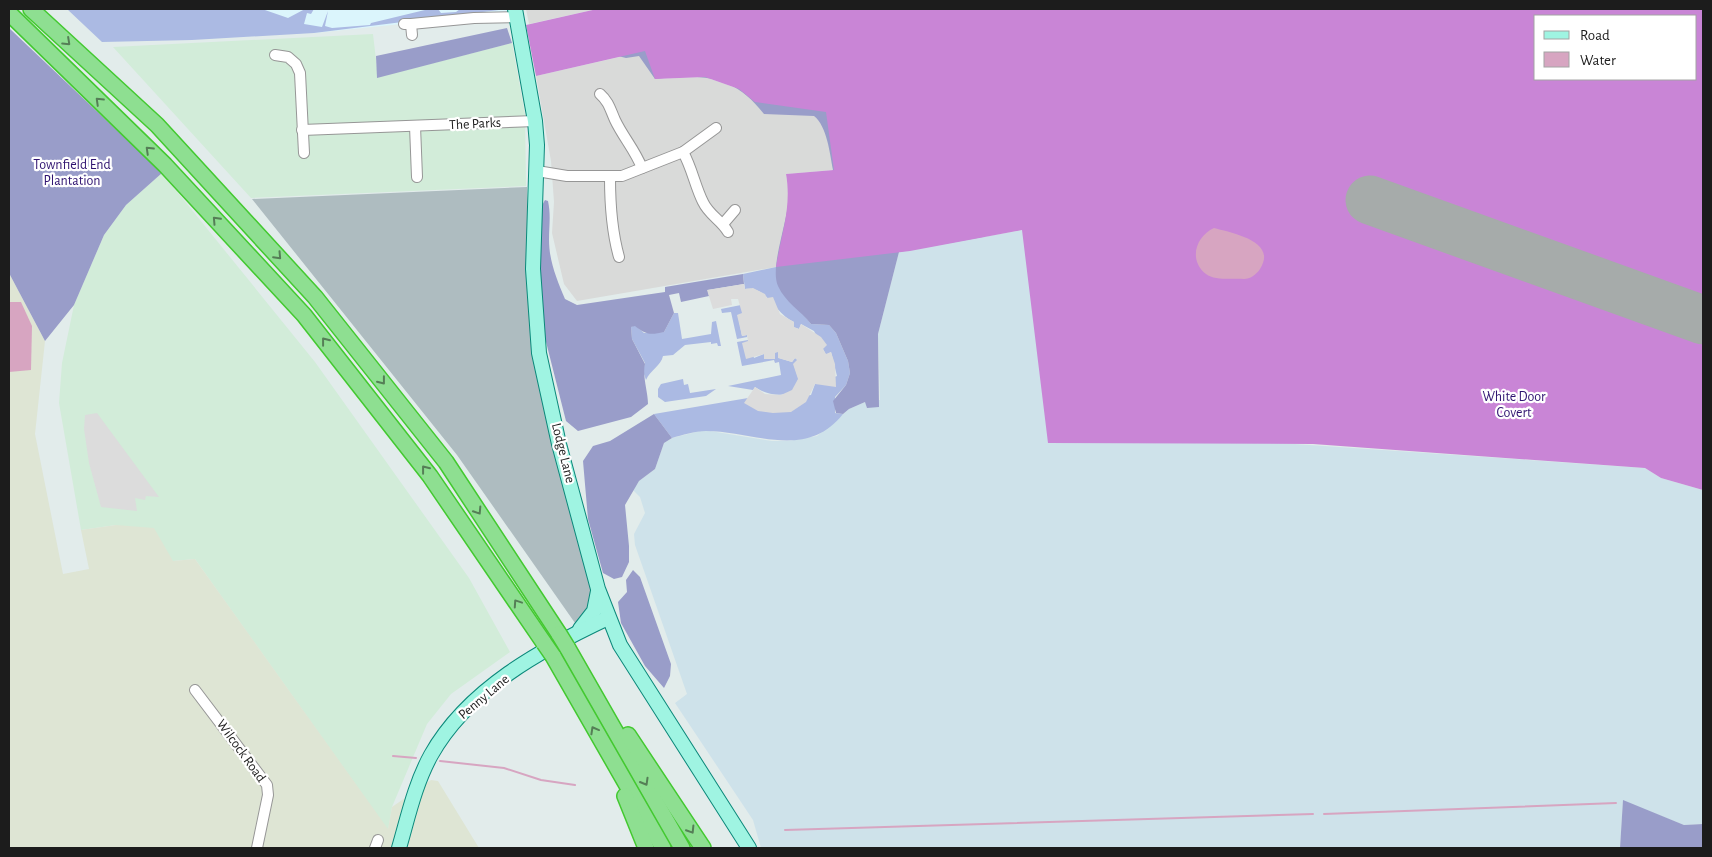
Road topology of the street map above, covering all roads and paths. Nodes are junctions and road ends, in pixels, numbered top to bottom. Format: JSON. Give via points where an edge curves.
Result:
{"nodes":[{"id":1,"x":31,"y":9,"type":"edge"},
{"id":2,"x":9,"y":13,"type":"edge"},
{"id":3,"x":515,"y":13,"type":"edge"},
{"id":4,"x":412,"y":35,"type":"dead end"},
{"id":5,"x":275,"y":55,"type":"dead end"},
{"id":6,"x":600,"y":94,"type":"dead end"},
{"id":7,"x":535,"y":121,"type":"junction"},
{"id":8,"x":415,"y":126,"type":"junction"},
{"id":9,"x":716,"y":128,"type":"dead end"},
{"id":10,"x":302,"y":130,"type":"junction"},
{"id":11,"x":683,"y":152,"type":"junction"},
{"id":12,"x":304,"y":153,"type":"dead end"},
{"id":13,"x":642,"y":168,"type":"junction"},
{"id":14,"x":537,"y":171,"type":"junction"},
{"id":15,"x":417,"y":177,"type":"dead end"},
{"id":16,"x":610,"y":178,"type":"junction"},
{"id":17,"x":735,"y":210,"type":"dead end"},
{"id":18,"x":618,"y":257,"type":"dead end"},
{"id":19,"x":598,"y":589,"type":"junction"},
{"id":20,"x":608,"y":618,"type":"junction"},
{"id":21,"x":576,"y":633,"type":"junction"},
{"id":22,"x":620,"y":646,"type":"junction"},
{"id":23,"x":587,"y":679,"type":"junction"},
{"id":24,"x":195,"y":690,"type":"dead end"},
{"id":25,"x":608,"y":754,"type":"junction"},
{"id":26,"x":256,"y":848,"type":"edge"},
{"id":27,"x":399,"y":848,"type":"edge"},
{"id":28,"x":646,"y":848,"type":"edge"},
{"id":29,"x":663,"y":848,"type":"edge"},
{"id":30,"x":682,"y":848,"type":"edge"},
{"id":31,"x":703,"y":848,"type":"edge"},
{"id":32,"x":748,"y":848,"type":"edge"}],
"edges":[{"from":1,"to":23,"type":"highway","one_way":true,"bridge":true,"via":[[157,126],[315,297],[446,462]]},
{"from":25,"to":2,"type":"highway","one_way":true,"bridge":true,"via":[[553,656],[430,476],[304,315],[165,165]]},
{"from":3,"to":4,"type":"street","via":[[407,24]]},
{"from":3,"to":7,"type":"main road","name":"Lodge Lane"},
{"from":5,"to":10,"type":"street","via":[[288,57],[298,69]]},
{"from":6,"to":13,"type":"street","via":[[610,103],[615,120]]},
{"from":7,"to":8,"type":"street","name":"The Parks"},
{"from":7,"to":14,"type":"main road","name":"Lodge Lane"},
{"from":8,"to":10,"type":"street","name":"The Parks"},
{"from":8,"to":15,"type":"street"},
{"from":9,"to":11,"type":"street"},
{"from":10,"to":12,"type":"street"},
{"from":11,"to":13,"type":"street"},
{"from":11,"to":17,"type":"street","via":[[703,203],[713,217],[726,228]]},
{"from":13,"to":16,"type":"street"},
{"from":14,"to":16,"type":"street"},
{"from":14,"to":19,"type":"main road","name":"Lodge Lane","via":[[533,269],[539,353]]},
{"from":16,"to":18,"type":"street","via":[[610,206]]},
{"from":19,"to":20,"type":"main road","name":"Lodge Lane"},
{"from":19,"to":21,"type":"main road","via":[[594,611]]},
{"from":20,"to":21,"type":"main road","name":"Penny Lane"},
{"from":20,"to":22,"type":"main road","name":"Lodge Lane"},
{"from":21,"to":22,"type":"main road","via":[[595,632]]},
{"from":21,"to":27,"type":"main road","name":"Penny Lane","via":[[494,684],[448,729],[416,787]]},
{"from":22,"to":32,"type":"main road","name":"Lodge Lane"},
{"from":23,"to":30,"type":"highway","one_way":true},
{"from":23,"to":31,"type":"highway","one_way":true,"via":[[645,758]]},
{"from":24,"to":26,"type":"street","name":"Wilcock Road","via":[[267,785],[268,795]]},
{"from":25,"to":28,"type":"highway"},
{"from":25,"to":29,"type":"highway"}]}
